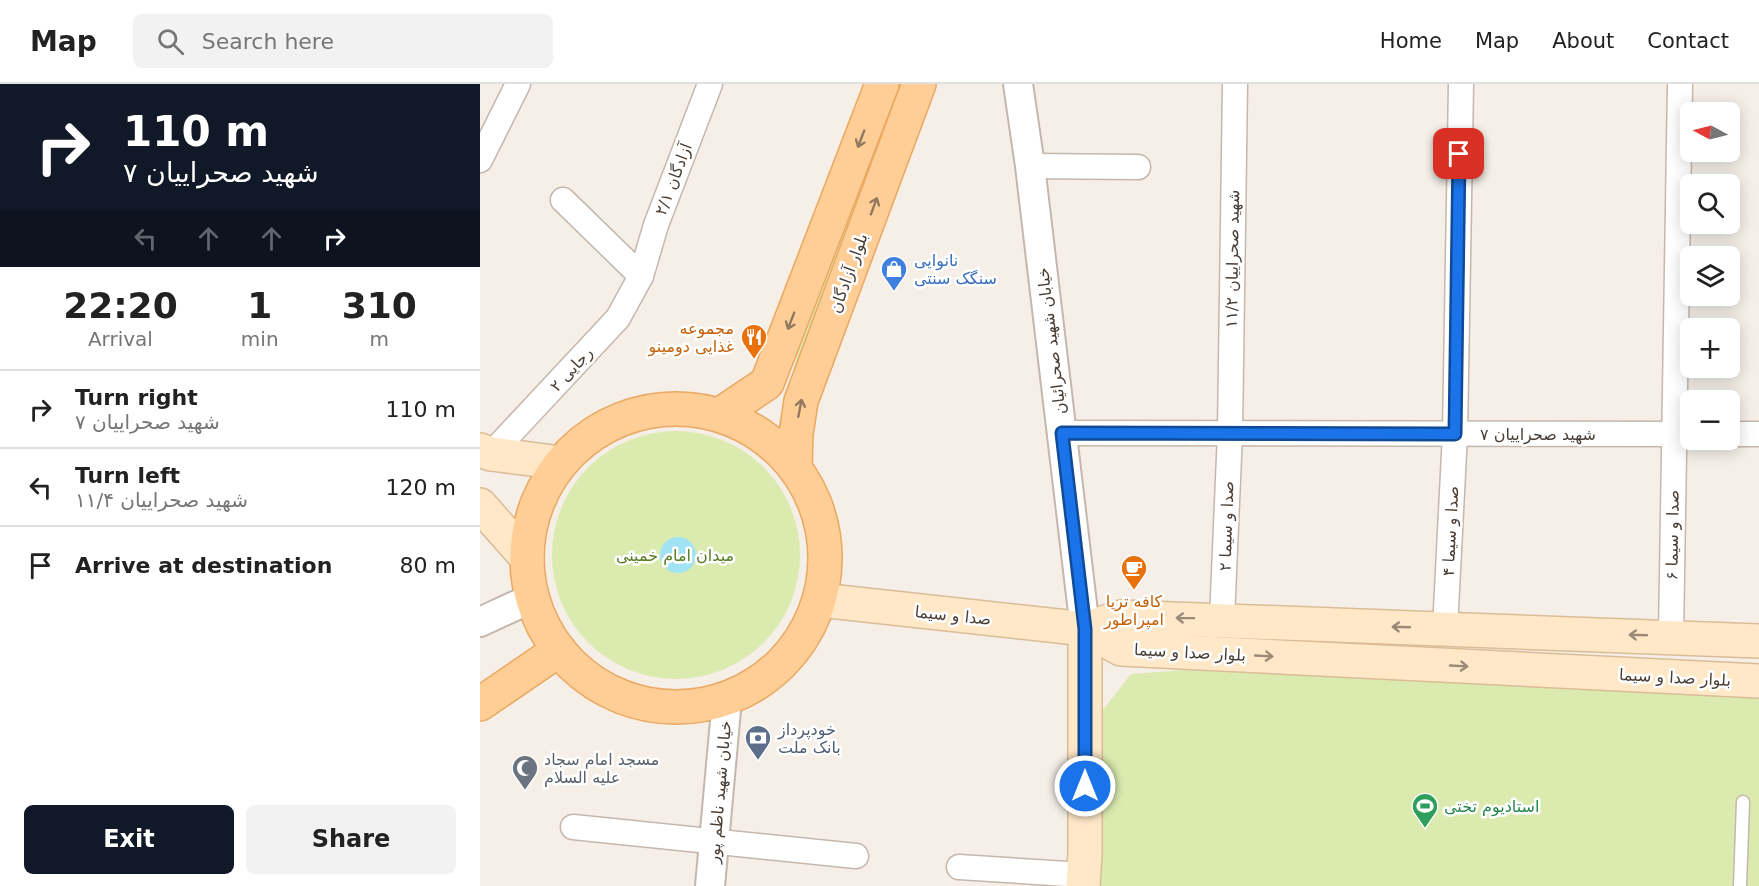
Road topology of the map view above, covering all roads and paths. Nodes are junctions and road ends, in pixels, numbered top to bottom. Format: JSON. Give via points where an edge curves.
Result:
{"nodes":[{"id":1,"x":518,"y":84,"type":"edge"},
{"id":2,"x":710,"y":84,"type":"edge"},
{"id":3,"x":882,"y":84,"type":"edge"},
{"id":4,"x":919,"y":84,"type":"edge"},
{"id":5,"x":1018,"y":84,"type":"edge"},
{"id":6,"x":1235,"y":84,"type":"edge"},
{"id":7,"x":1461,"y":84,"type":"edge"},
{"id":8,"x":1680,"y":84,"type":"edge"},
{"id":9,"x":480,"y":160,"type":"edge"},
{"id":10,"x":1030,"y":166,"type":"junction"},
{"id":11,"x":1138,"y":167,"type":"dead end"},
{"id":12,"x":563,"y":200,"type":"dead end"},
{"id":13,"x":641,"y":276,"type":"junction"},
{"id":14,"x":1682,"y":390,"type":"edge"},
{"id":15,"x":721,"y":414,"type":"junction"},
{"id":16,"x":1062,"y":433,"type":"junction"},
{"id":17,"x":1230,"y":433,"type":"junction"},
{"id":18,"x":1455,"y":434,"type":"junction"},
{"id":19,"x":1680,"y":434,"type":"edge"},
{"id":20,"x":1740,"y":434,"type":"edge"},
{"id":21,"x":1759,"y":435,"type":"edge"},
{"id":22,"x":484,"y":448,"type":"edge"},
{"id":23,"x":1681,"y":450,"type":"edge"},
{"id":24,"x":561,"y":463,"type":"junction"},
{"id":25,"x":795,"y":466,"type":"junction"},
{"id":26,"x":480,"y":505,"type":"edge"},
{"id":27,"x":527,"y":558,"type":"junction"},
{"id":28,"x":532,"y":598,"type":"junction"},
{"id":29,"x":820,"y":600,"type":"junction"},
{"id":30,"x":1222,"y":619,"type":"junction"},
{"id":31,"x":480,"y":621,"type":"edge"},
{"id":32,"x":1085,"y":629,"type":"junction"},
{"id":33,"x":1445,"y":629,"type":"junction"},
{"id":34,"x":1671,"y":636,"type":"junction"},
{"id":35,"x":1759,"y":641,"type":"edge"},
{"id":36,"x":559,"y":650,"type":"junction"},
{"id":37,"x":1759,"y":681,"type":"edge"},
{"id":38,"x":727,"y":699,"type":"junction"},
{"id":39,"x":480,"y":704,"type":"edge"},
{"id":40,"x":1743,"y":802,"type":"dead end"},
{"id":41,"x":573,"y":827,"type":"dead end"},
{"id":42,"x":714,"y":841,"type":"junction"},
{"id":43,"x":856,"y":856,"type":"dead end"},
{"id":44,"x":958,"y":867,"type":"dead end"},
{"id":45,"x":1083,"y":880,"type":"edge"},
{"id":46,"x":710,"y":886,"type":"edge"},
{"id":47,"x":1740,"y":886,"type":"edge"}],
"edges":[{"from":1,"to":9,"type":"street"},
{"from":2,"to":13,"type":"street","name":"آزادگان ۲/۱","via":[[656,225]]},
{"from":3,"to":15,"type":"main road","one_way":true,"via":[[767,383]]},
{"from":25,"to":4,"type":"main road","name":"بلوار آزادگان","one_way":true,"via":[[801,401]]},
{"from":5,"to":10,"type":"street","name":"خیابان شهید صحرائیان"},
{"from":6,"to":17,"type":"street","name":"شهید صحراییان ۱۱/۲"},
{"from":7,"to":18,"type":"street","name":"صدا و سیما ۴"},
{"from":8,"to":14,"type":"street","name":"صدا و سیما ۶"},
{"from":10,"to":11,"type":"street"},
{"from":10,"to":16,"type":"street","name":"خیابان شهید صحرائیان"},
{"from":12,"to":13,"type":"street"},
{"from":13,"to":22,"type":"street","name":"رجایی ۲","via":[[618,318]]},
{"from":15,"to":24,"type":"main road","via":[[676,408],[633,414],[593,433]]},
{"from":15,"to":25,"type":"main road","via":[[762,434]]},
{"from":16,"to":17,"type":"street","name":"شهید صحراییان ۷"},
{"from":16,"to":32,"type":"street","name":"خیابان شهید صحرائیان"},
{"from":17,"to":18,"type":"street","name":"شهید صحراییان ۷"},
{"from":17,"to":30,"type":"street","name":"صدا و سیما ۲"},
{"from":18,"to":19,"type":"street","name":"شهید صحراییان ۷"},
{"from":18,"to":33,"type":"street","name":"صدا و سیما ۴"},
{"from":20,"to":21,"type":"street"},
{"from":22,"to":24,"type":"main road"},
{"from":23,"to":34,"type":"street","name":"صدا و سیما ۶"},
{"from":24,"to":27,"type":"main road","via":[[542,493],[530,527]]},
{"from":25,"to":29,"type":"main road","via":[[818,508],[826,554]]},
{"from":26,"to":27,"type":"main road"},
{"from":27,"to":28,"type":"main road"},
{"from":28,"to":31,"type":"street"},
{"from":28,"to":36,"type":"main road"},
{"from":29,"to":32,"type":"main road","name":"صدا و سیما"},
{"from":29,"to":38,"type":"main road","via":[[800,642],[768,676]]},
{"from":30,"to":32,"type":"main road","name":"بلوار صدا و سیما","one_way":true,"via":[[1121,617]]},
{"from":33,"to":30,"type":"main road","name":"بلوار صدا و سیما","one_way":true},
{"from":32,"to":37,"type":"main road","name":"بلوار صدا و سیما","one_way":true,"via":[[1121,649]]},
{"from":32,"to":45,"type":"main road","name":"خیابان شهید صحرائیان"},
{"from":34,"to":33,"type":"main road","name":"بلوار صدا و سیما","one_way":true},
{"from":34,"to":35,"type":"main road","name":"بلوار صدا و سیما"},
{"from":36,"to":38,"type":"main road","via":[[592,682],[635,702],[681,708]]},
{"from":36,"to":39,"type":"main road"},
{"from":38,"to":42,"type":"street","name":"خیابان شهید ناظم پور"},
{"from":40,"to":47,"type":"lane"},
{"from":41,"to":42,"type":"street"},
{"from":42,"to":43,"type":"street"},
{"from":42,"to":46,"type":"street","name":"خیابان شهید ناظم پور"},
{"from":44,"to":45,"type":"street"}]}
